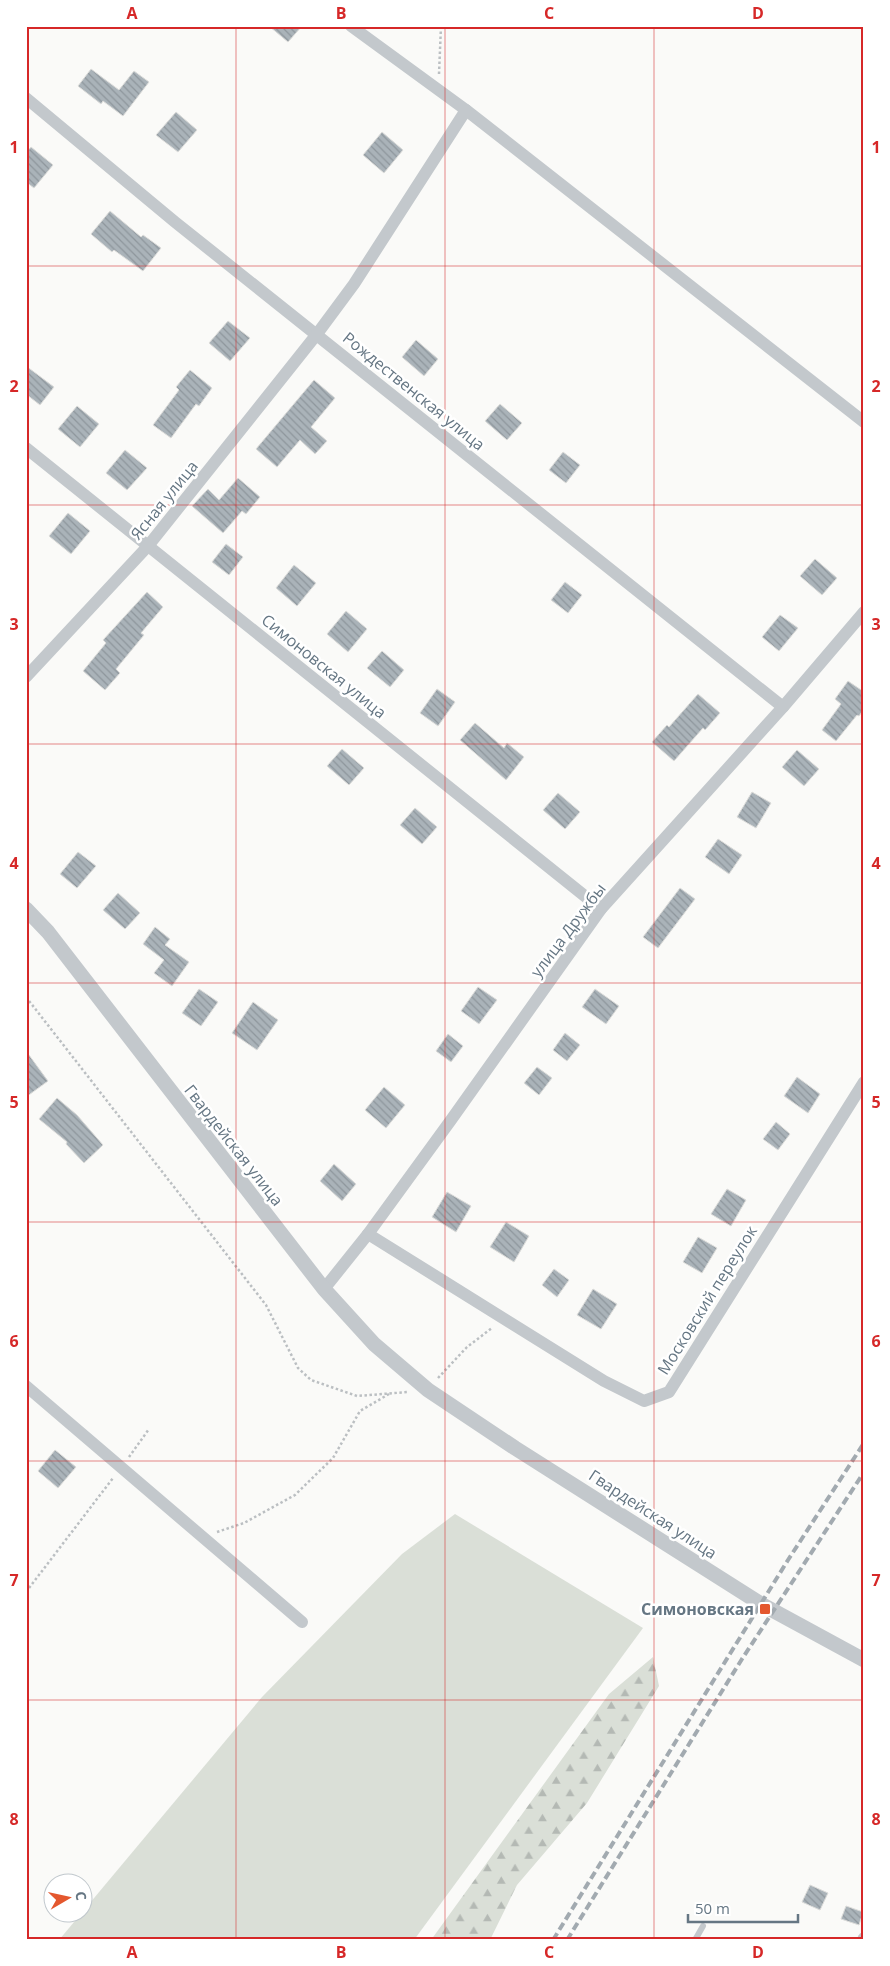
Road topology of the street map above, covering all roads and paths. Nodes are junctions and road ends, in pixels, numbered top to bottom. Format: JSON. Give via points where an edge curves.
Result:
{"nodes":[{"id":1,"x":351,"y":26,"type":"edge"},
{"id":2,"x":441,"y":26,"type":"edge"},
{"id":3,"x":439,"y":91,"type":"junction"},
{"id":4,"x":26,"y":98,"type":"edge"},
{"id":5,"x":466,"y":110,"type":"junction"},
{"id":6,"x":317,"y":334,"type":"junction"},
{"id":7,"x":864,"y":422,"type":"edge"},
{"id":8,"x":26,"y":448,"type":"edge"},
{"id":9,"x":148,"y":546,"type":"junction"},
{"id":10,"x":864,"y":612,"type":"edge"},
{"id":11,"x":26,"y":678,"type":"edge"},
{"id":12,"x":783,"y":707,"type":"junction"},
{"id":13,"x":26,"y":909,"type":"edge"},
{"id":14,"x":601,"y":909,"type":"junction"},
{"id":15,"x":26,"y":997,"type":"edge"},
{"id":16,"x":864,"y":1082,"type":"edge"},
{"id":17,"x":368,"y":1234,"type":"junction"},
{"id":18,"x":324,"y":1289,"type":"junction"},
{"id":19,"x":504,"y":1318,"type":"junction"},
{"id":20,"x":26,"y":1386,"type":"edge"},
{"id":21,"x":428,"y":1390,"type":"junction"},
{"id":22,"x":390,"y":1393,"type":"junction"},
{"id":23,"x":149,"y":1429,"type":"dead end"},
{"id":24,"x":121,"y":1467,"type":"junction"},
{"id":25,"x":202,"y":1536,"type":"junction"},
{"id":26,"x":26,"y":1592,"type":"edge"},
{"id":27,"x":302,"y":1622,"type":"dead end"},
{"id":28,"x":864,"y":1660,"type":"edge"},
{"id":29,"x":704,"y":1926,"type":"dead end"},
{"id":30,"x":695,"y":1940,"type":"edge"}],
"edges":[{"from":1,"to":3,"type":"street"},
{"from":2,"to":3,"type":"path"},
{"from":3,"to":5,"type":"street"},
{"from":4,"to":6,"type":"street","name":"Рождественская улица"},
{"from":5,"to":6,"type":"street","name":"Ясная улица","via":[[354,284]]},
{"from":5,"to":7,"type":"street"},
{"from":6,"to":9,"type":"street","name":"Ясная улица"},
{"from":6,"to":12,"type":"street","name":"Рождественская улица"},
{"from":8,"to":9,"type":"street","name":"Симоновская улица"},
{"from":9,"to":11,"type":"street","name":"Ясная улица"},
{"from":9,"to":14,"type":"street","name":"Симоновская улица"},
{"from":10,"to":12,"type":"street","name":"улица Дружбы"},
{"from":12,"to":14,"type":"street","name":"улица Дружбы"},
{"from":13,"to":18,"type":"street","name":"Гвардейская улица","via":[[48,932]]},
{"from":14,"to":17,"type":"street","name":"улица Дружбы"},
{"from":15,"to":22,"type":"path","via":[[266,1304],[298,1368],[311,1380],[357,1396]]},
{"from":16,"to":19,"type":"street","name":"Московский переулок","via":[[669,1392],[644,1401],[604,1381]]},
{"from":17,"to":18,"type":"street","name":"улица Дружбы"},
{"from":17,"to":19,"type":"street","name":"Московский переулок"},
{"from":18,"to":21,"type":"street","name":"Гвардейская улица","via":[[374,1344]]},
{"from":19,"to":21,"type":"path","via":[[467,1347]]},
{"from":20,"to":24,"type":"street"},
{"from":21,"to":22,"type":"path"},
{"from":21,"to":28,"type":"street","name":"Гвардейская улица","via":[[761,1604]]},
{"from":22,"to":25,"type":"path","via":[[360,1411],[334,1458],[295,1495],[244,1523]]},
{"from":23,"to":24,"type":"path"},
{"from":24,"to":25,"type":"street"},
{"from":24,"to":26,"type":"path"},
{"from":25,"to":27,"type":"street"},
{"from":29,"to":30,"type":"lane"}]}
